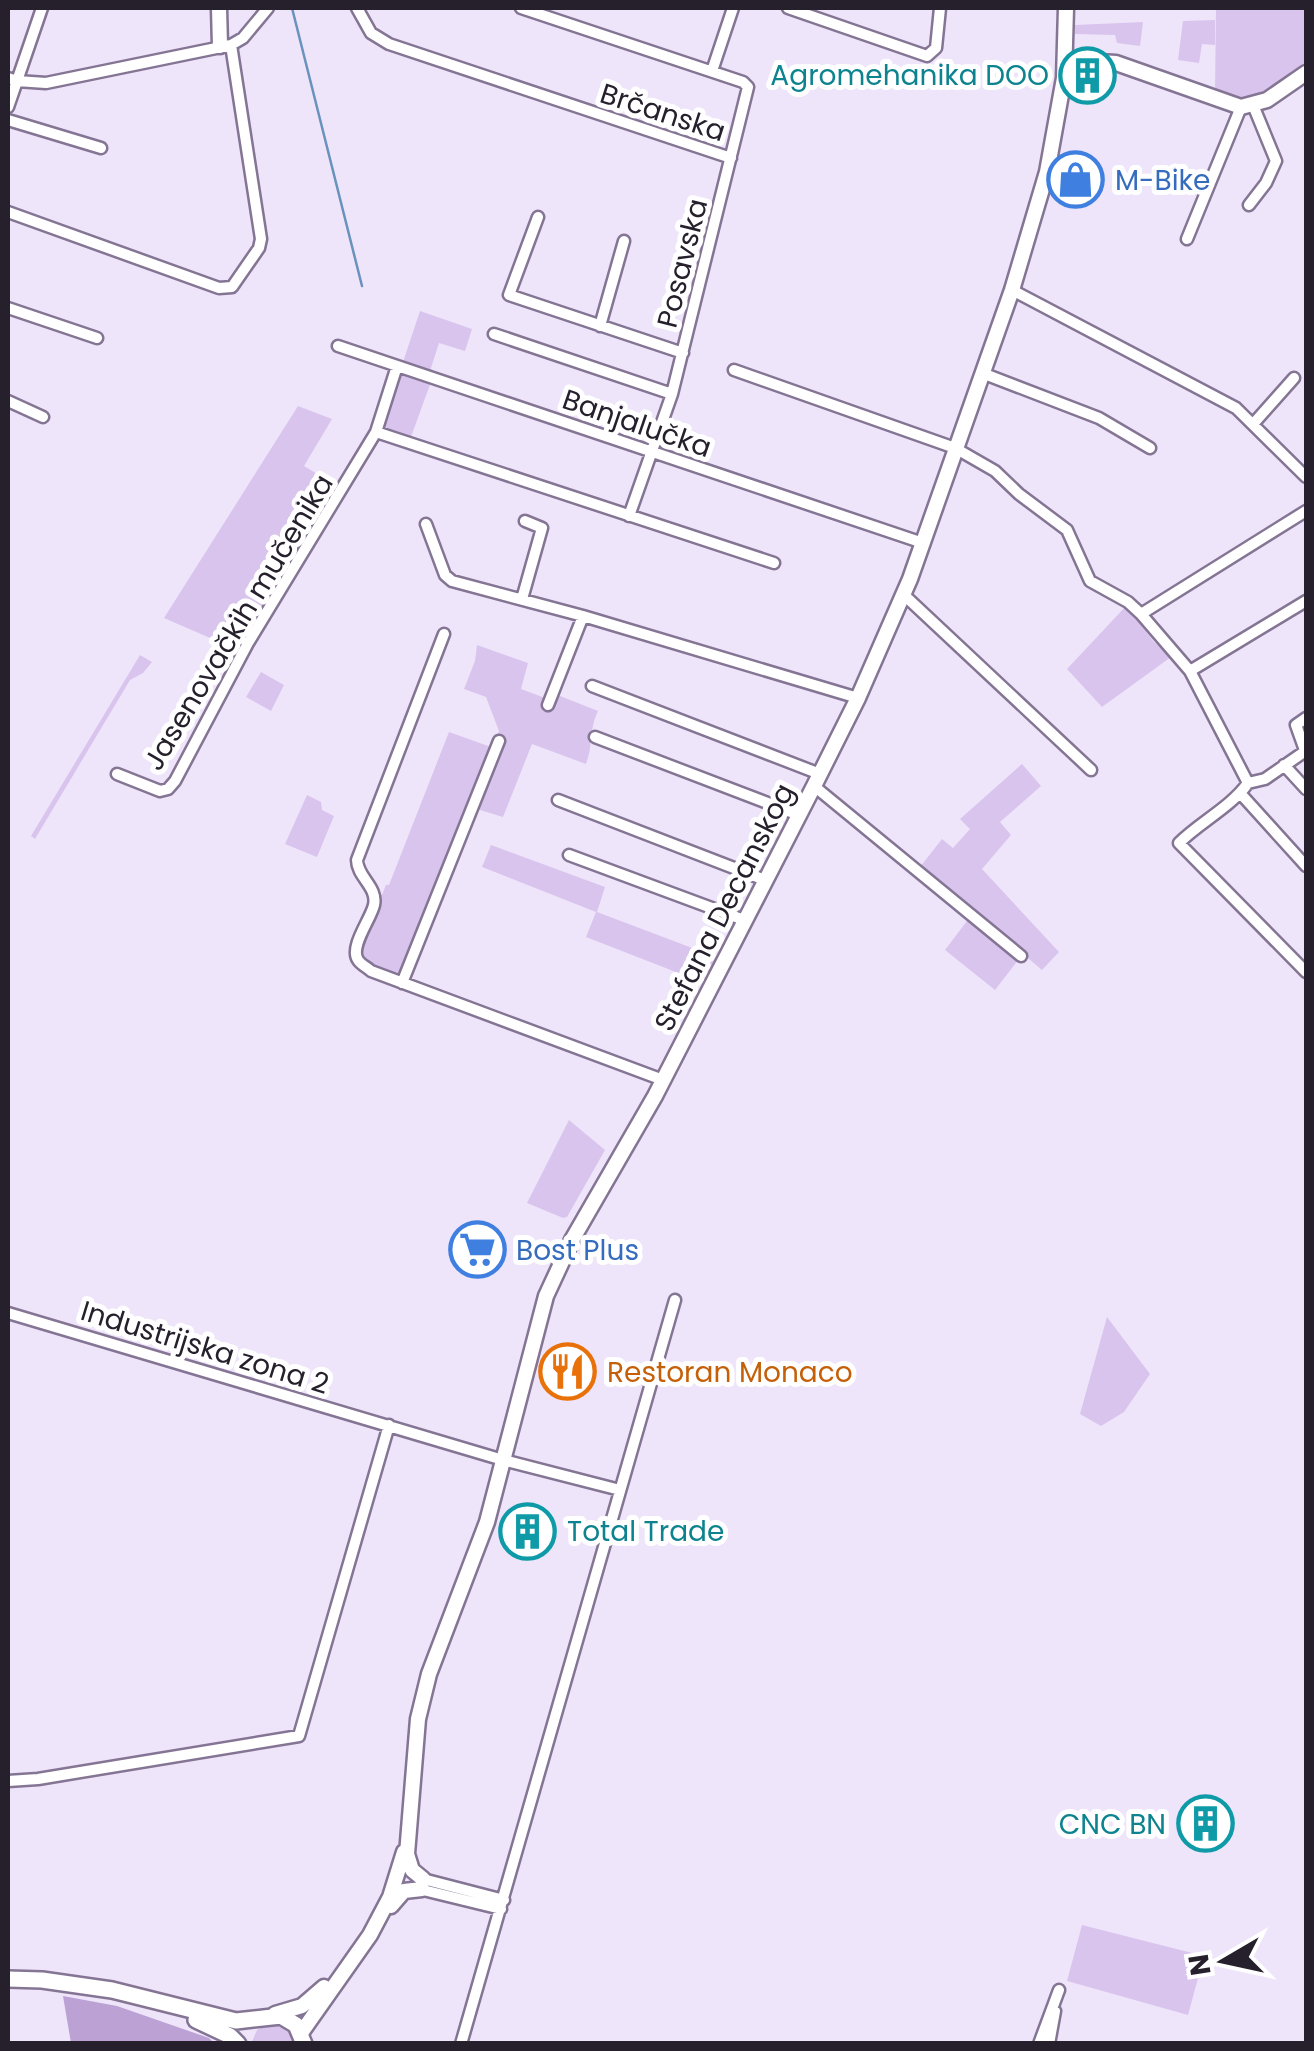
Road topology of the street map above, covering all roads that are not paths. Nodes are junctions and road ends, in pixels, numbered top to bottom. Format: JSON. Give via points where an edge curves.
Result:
{"nodes":[{"id":1,"x":42,"y":8,"type":"edge"},
{"id":2,"x":220,"y":8,"type":"edge"},
{"id":3,"x":268,"y":8,"type":"edge"},
{"id":4,"x":356,"y":8,"type":"edge"},
{"id":5,"x":520,"y":8,"type":"edge"},
{"id":6,"x":734,"y":8,"type":"edge"},
{"id":7,"x":788,"y":8,"type":"edge"},
{"id":8,"x":940,"y":8,"type":"edge"},
{"id":9,"x":1066,"y":8,"type":"edge"},
{"id":10,"x":225,"y":46,"type":"junction"},
{"id":11,"x":1065,"y":60,"type":"junction"},
{"id":12,"x":712,"y":71,"type":"junction"},
{"id":13,"x":1306,"y":73,"type":"edge"},
{"id":14,"x":12,"y":79,"type":"edge"},
{"id":15,"x":1247,"y":106,"type":"junction"},
{"id":16,"x":8,"y":107,"type":"edge"},
{"id":17,"x":8,"y":120,"type":"edge"},
{"id":18,"x":100,"y":148,"type":"dead end"},
{"id":19,"x":730,"y":158,"type":"junction"},
{"id":20,"x":1249,"y":206,"type":"dead end"},
{"id":21,"x":8,"y":212,"type":"edge"},
{"id":22,"x":538,"y":217,"type":"dead end"},
{"id":23,"x":1188,"y":239,"type":"dead end"},
{"id":24,"x":624,"y":241,"type":"dead end"},
{"id":25,"x":1012,"y":290,"type":"junction"},
{"id":26,"x":8,"y":308,"type":"edge"},
{"id":27,"x":600,"y":326,"type":"junction"},
{"id":28,"x":494,"y":334,"type":"dead end"},
{"id":29,"x":98,"y":338,"type":"dead end"},
{"id":30,"x":338,"y":346,"type":"dead end"},
{"id":31,"x":683,"y":353,"type":"junction"},
{"id":32,"x":397,"y":366,"type":"junction"},
{"id":33,"x":734,"y":370,"type":"dead end"},
{"id":34,"x":982,"y":373,"type":"junction"},
{"id":35,"x":1294,"y":378,"type":"dead end"},
{"id":36,"x":672,"y":394,"type":"junction"},
{"id":37,"x":8,"y":401,"type":"edge"},
{"id":38,"x":43,"y":417,"type":"dead end"},
{"id":39,"x":1254,"y":424,"type":"junction"},
{"id":40,"x":376,"y":432,"type":"junction"},
{"id":41,"x":955,"y":448,"type":"junction"},
{"id":42,"x":1150,"y":448,"type":"dead end"},
{"id":43,"x":652,"y":452,"type":"junction"},
{"id":44,"x":1306,"y":477,"type":"edge"},
{"id":45,"x":1306,"y":511,"type":"edge"},
{"id":46,"x":629,"y":516,"type":"junction"},
{"id":47,"x":526,"y":521,"type":"dead end"},
{"id":48,"x":426,"y":524,"type":"dead end"},
{"id":49,"x":923,"y":543,"type":"junction"},
{"id":50,"x":774,"y":563,"type":"dead end"},
{"id":51,"x":903,"y":594,"type":"junction"},
{"id":52,"x":522,"y":598,"type":"junction"},
{"id":53,"x":1306,"y":601,"type":"edge"},
{"id":54,"x":1142,"y":614,"type":"junction"},
{"id":55,"x":583,"y":616,"type":"junction"},
{"id":56,"x":444,"y":634,"type":"dead end"},
{"id":57,"x":1190,"y":671,"type":"junction"},
{"id":58,"x":592,"y":686,"type":"dead end"},
{"id":59,"x":858,"y":698,"type":"junction"},
{"id":60,"x":548,"y":705,"type":"dead end"},
{"id":61,"x":1306,"y":718,"type":"edge"},
{"id":62,"x":595,"y":737,"type":"dead end"},
{"id":63,"x":499,"y":741,"type":"dead end"},
{"id":64,"x":1305,"y":752,"type":"edge"},
{"id":65,"x":1284,"y":766,"type":"junction"},
{"id":66,"x":1091,"y":770,"type":"dead end"},
{"id":67,"x":117,"y":774,"type":"dead end"},
{"id":68,"x":817,"y":780,"type":"junction"},
{"id":69,"x":1248,"y":782,"type":"junction"},
{"id":70,"x":1306,"y":789,"type":"edge"},
{"id":71,"x":1240,"y":793,"type":"junction"},
{"id":72,"x":558,"y":800,"type":"dead end"},
{"id":73,"x":800,"y":815,"type":"junction"},
{"id":74,"x":570,"y":855,"type":"dead end"},
{"id":75,"x":1306,"y":866,"type":"edge"},
{"id":76,"x":765,"y":880,"type":"junction"},
{"id":77,"x":744,"y":920,"type":"junction"},
{"id":78,"x":1021,"y":956,"type":"dead end"},
{"id":79,"x":1306,"y":972,"type":"edge"},
{"id":80,"x":402,"y":983,"type":"junction"},
{"id":81,"x":663,"y":1080,"type":"junction"},
{"id":82,"x":675,"y":1300,"type":"dead end"},
{"id":83,"x":8,"y":1312,"type":"edge"},
{"id":84,"x":389,"y":1425,"type":"junction"},
{"id":85,"x":503,"y":1460,"type":"junction"},
{"id":86,"x":620,"y":1490,"type":"junction"},
{"id":87,"x":8,"y":1781,"type":"edge"},
{"id":88,"x":408,"y":1822,"type":"junction"},
{"id":89,"x":397,"y":1878,"type":"junction"},
{"id":90,"x":423,"y":1884,"type":"junction"},
{"id":91,"x":502,"y":1904,"type":"junction"},
{"id":92,"x":366,"y":1941,"type":"junction"},
{"id":93,"x":8,"y":1979,"type":"edge"},
{"id":94,"x":132,"y":1995,"type":"junction"},
{"id":95,"x":272,"y":2015,"type":"junction"},
{"id":96,"x":256,"y":2021,"type":"junction"},
{"id":97,"x":304,"y":2039,"type":"edge"},
{"id":98,"x":241,"y":2044,"type":"edge"},
{"id":99,"x":461,"y":2044,"type":"edge"},
{"id":100,"x":1040,"y":2044,"type":"edge"},
{"id":101,"x":1049,"y":2044,"type":"edge"}],
"edges":[{"from":1,"to":14,"type":"street"},
{"from":2,"to":10,"type":"main road"},
{"from":3,"to":10,"type":"street","via":[[242,38]]},
{"from":4,"to":19,"type":"street","name":"Brčanska","via":[[371,32],[389,44]]},
{"from":5,"to":12,"type":"street","name":"Brčanska"},
{"from":6,"to":12,"type":"street"},
{"from":7,"to":8,"type":"street","via":[[928,56],[936,48]]},
{"from":9,"to":11,"type":"main road","name":"Stefana Decanskog"},
{"from":10,"to":14,"type":"street","via":[[46,83]]},
{"from":10,"to":21,"type":"street","via":[[260,239],[232,287],[219,288]]},
{"from":11,"to":15,"type":"main road","via":[[1116,63]]},
{"from":11,"to":25,"type":"main road","name":"Stefana Decanskog","via":[[1058,120]]},
{"from":12,"to":19,"type":"street","name":"Brčanska","via":[[748,87]]},
{"from":13,"to":15,"type":"main road"},
{"from":14,"to":16,"type":"street"},
{"from":15,"to":20,"type":"street","via":[[1276,162]]},
{"from":15,"to":23,"type":"street"},
{"from":17,"to":18,"type":"street"},
{"from":19,"to":31,"type":"street","name":"Posavska"},
{"from":22,"to":27,"type":"street","name":"Posavska","via":[[509,296]]},
{"from":24,"to":27,"type":"street"},
{"from":25,"to":34,"type":"main road","name":"Stefana Decanskog"},
{"from":25,"to":39,"type":"street","via":[[1236,408]]},
{"from":26,"to":29,"type":"street"},
{"from":27,"to":31,"type":"street","name":"Posavska"},
{"from":28,"to":36,"type":"street"},
{"from":30,"to":32,"type":"street","name":"Banjalučka"},
{"from":31,"to":36,"type":"street"},
{"from":32,"to":40,"type":"street","name":"Jasenovačkih mučenika"},
{"from":32,"to":43,"type":"street","name":"Banjalučka"},
{"from":33,"to":41,"type":"street"},
{"from":34,"to":41,"type":"main road","name":"Stefana Decanskog"},
{"from":34,"to":42,"type":"street","via":[[1099,418]]},
{"from":35,"to":39,"type":"street"},
{"from":36,"to":43,"type":"street"},
{"from":37,"to":38,"type":"street"},
{"from":39,"to":44,"type":"street"},
{"from":40,"to":46,"type":"street"},
{"from":40,"to":67,"type":"street","name":"Jasenovačkih mučenika","via":[[168,789],[160,792]]},
{"from":41,"to":49,"type":"main road","name":"Stefana Decanskog"},
{"from":41,"to":54,"type":"street","via":[[996,470],[1067,530],[1090,581]]},
{"from":43,"to":46,"type":"street"},
{"from":43,"to":49,"type":"street","name":"Banjalučka"},
{"from":45,"to":54,"type":"street"},
{"from":46,"to":50,"type":"street"},
{"from":47,"to":52,"type":"street","via":[[542,528]]},
{"from":48,"to":52,"type":"street","via":[[452,581]]},
{"from":49,"to":51,"type":"main road","name":"Stefana Decanskog"},
{"from":51,"to":59,"type":"main road","name":"Stefana Decanskog"},
{"from":51,"to":66,"type":"street"},
{"from":52,"to":55,"type":"street"},
{"from":53,"to":57,"type":"street"},
{"from":54,"to":57,"type":"street"},
{"from":55,"to":59,"type":"street"},
{"from":55,"to":60,"type":"street"},
{"from":56,"to":80,"type":"street","via":[[357,860],[376,902],[356,950],[358,961]]},
{"from":57,"to":69,"type":"street"},
{"from":58,"to":68,"type":"street"},
{"from":59,"to":68,"type":"main road","name":"Stefana Decanskog"},
{"from":61,"to":64,"type":"street","via":[[1296,725]]},
{"from":62,"to":73,"type":"street"},
{"from":63,"to":80,"type":"street"},
{"from":64,"to":65,"type":"street"},
{"from":65,"to":69,"type":"street"},
{"from":65,"to":70,"type":"street"},
{"from":68,"to":73,"type":"main road","name":"Stefana Decanskog"},
{"from":68,"to":78,"type":"street"},
{"from":69,"to":71,"type":"street"},
{"from":71,"to":75,"type":"street"},
{"from":71,"to":79,"type":"street","via":[[1179,842]]},
{"from":72,"to":76,"type":"street"},
{"from":73,"to":76,"type":"main road","name":"Stefana Decanskog"},
{"from":74,"to":77,"type":"street"},
{"from":76,"to":77,"type":"main road","name":"Stefana Decanskog"},
{"from":77,"to":81,"type":"main road","name":"Stefana Decanskog"},
{"from":80,"to":81,"type":"street"},
{"from":81,"to":85,"type":"main road","name":"Stefana Decanskog","via":[[546,1296]]},
{"from":82,"to":86,"type":"street"},
{"from":83,"to":84,"type":"street","name":"Industrijska zona 2"},
{"from":84,"to":85,"type":"street","name":"Industrijska zona 2"},
{"from":84,"to":87,"type":"street","via":[[299,1736]]},
{"from":85,"to":86,"type":"street","name":"Industrijska zona 2"},
{"from":85,"to":88,"type":"main road","name":"Stefana Decanskog","via":[[476,1554],[429,1674]]},
{"from":86,"to":91,"type":"street"},
{"from":88,"to":89,"type":"main road"},
{"from":88,"to":90,"type":"main road","via":[[409,1864]]},
{"from":89,"to":90,"type":"street"},
{"from":89,"to":92,"type":"main road"},
{"from":90,"to":91,"type":"street"},
{"from":90,"to":92,"type":"main road","via":[[398,1896]]},
{"from":91,"to":99,"type":"street"},
{"from":92,"to":95,"type":"main road","via":[[304,2005]]},
{"from":92,"to":97,"type":"main road"},
{"from":93,"to":94,"type":"main road"},
{"from":94,"to":96,"type":"main road"},
{"from":94,"to":98,"type":"main road"},
{"from":95,"to":96,"type":"main road"},
{"from":95,"to":97,"type":"main road","via":[[290,2019]]},
{"from":96,"to":98,"type":"main road"},
{"from":100,"to":101,"type":"street","via":[[1058,1990]]}]}
